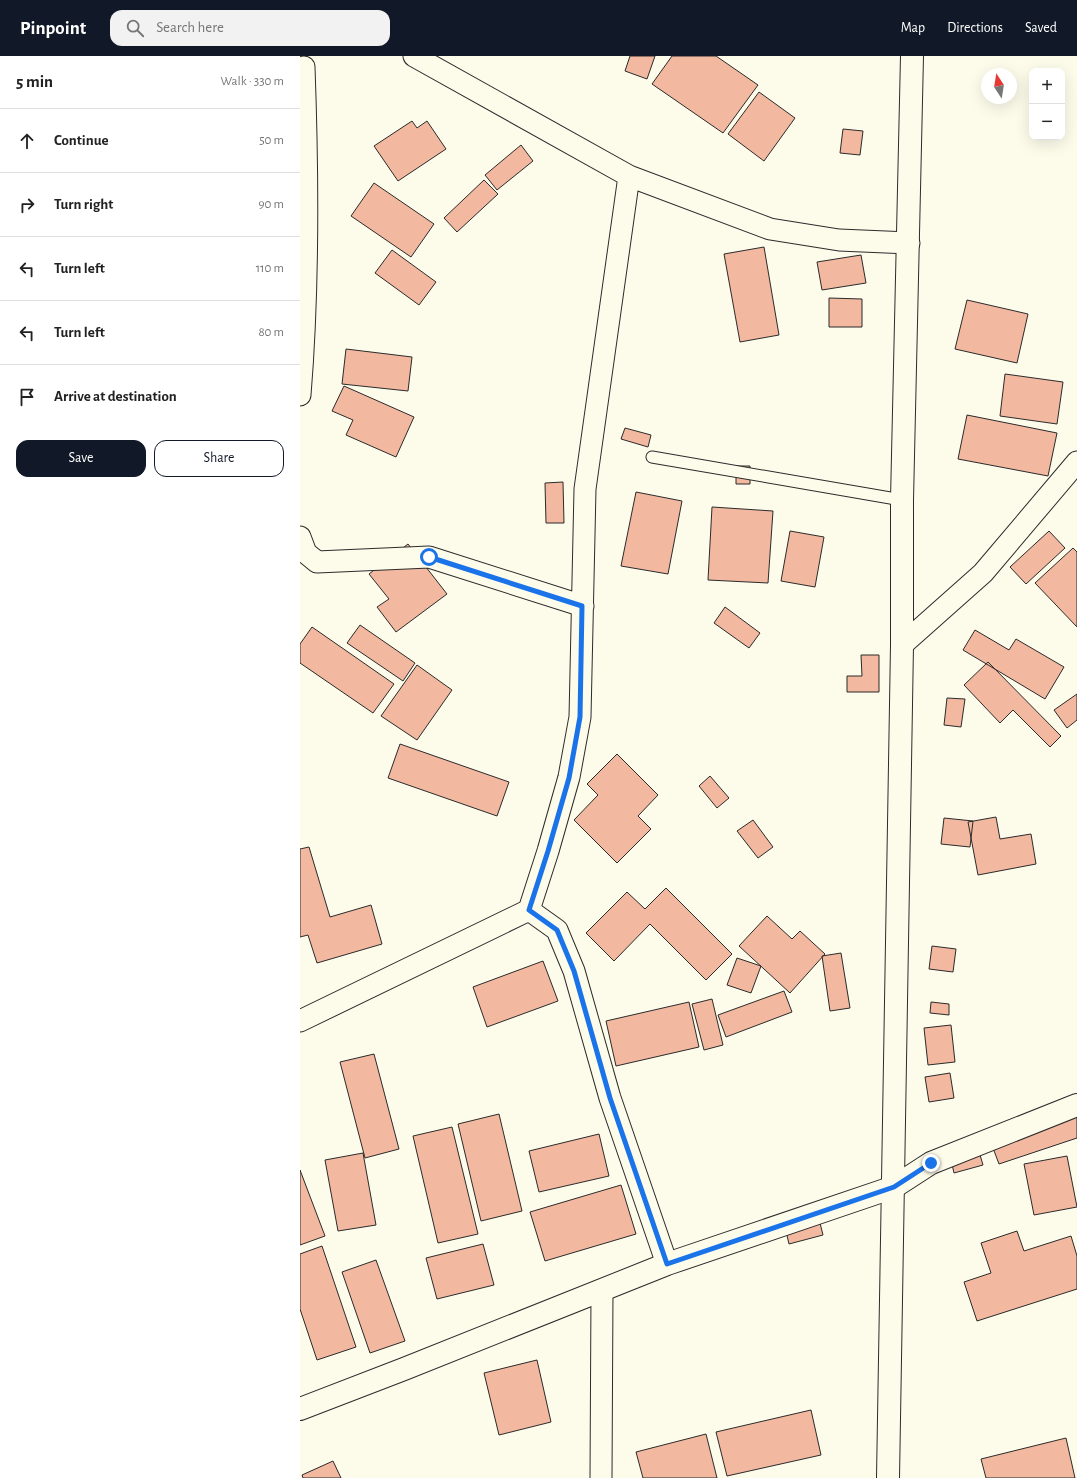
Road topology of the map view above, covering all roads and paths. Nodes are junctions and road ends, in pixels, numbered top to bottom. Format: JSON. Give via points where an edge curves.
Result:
{"nodes":[{"id":1,"x":414,"y":56,"type":"edge"},
{"id":2,"x":912,"y":56,"type":"edge"},
{"id":3,"x":307,"y":63,"type":"edge"},
{"id":4,"x":629,"y":176,"type":"junction"},
{"id":5,"x":908,"y":243,"type":"junction"},
{"id":6,"x":300,"y":395,"type":"edge"},
{"id":7,"x":652,"y":457,"type":"dead end"},
{"id":8,"x":1077,"y":462,"type":"edge"},
{"id":9,"x":902,"y":500,"type":"junction"},
{"id":10,"x":300,"y":537,"type":"edge"},
{"id":11,"x":582,"y":606,"type":"junction"},
{"id":12,"x":902,"y":644,"type":"junction"},
{"id":13,"x":529,"y":910,"type":"junction"},
{"id":14,"x":300,"y":1021,"type":"edge"},
{"id":15,"x":1077,"y":1105,"type":"edge"},
{"id":16,"x":894,"y":1187,"type":"junction"},
{"id":17,"x":667,"y":1264,"type":"junction"},
{"id":18,"x":602,"y":1290,"type":"junction"},
{"id":19,"x":300,"y":1409,"type":"edge"},
{"id":20,"x":601,"y":1478,"type":"edge"},
{"id":21,"x":888,"y":1478,"type":"edge"}],
"edges":[{"from":1,"to":4,"type":"street"},
{"from":2,"to":5,"type":"main road"},
{"from":3,"to":6,"type":"street","via":[[304,346]]},
{"from":4,"to":5,"type":"street","via":[[770,229],[839,240]]},
{"from":4,"to":11,"type":"street","via":[[585,489]]},
{"from":5,"to":9,"type":"main road"},
{"from":7,"to":9,"type":"lane"},
{"from":8,"to":12,"type":"street","via":[[984,573]]},
{"from":9,"to":12,"type":"main road"},
{"from":10,"to":11,"type":"street","via":[[306,553],[317,562],[429,557]]},
{"from":11,"to":13,"type":"street","via":[[580,717],[569,778]]},
{"from":12,"to":16,"type":"main road"},
{"from":13,"to":14,"type":"street"},
{"from":13,"to":17,"type":"street","via":[[557,930],[574,971],[610,1098]]},
{"from":15,"to":16,"type":"main road","via":[[931,1163]]},
{"from":16,"to":17,"type":"main road"},
{"from":16,"to":21,"type":"main road"},
{"from":17,"to":18,"type":"main road"},
{"from":18,"to":19,"type":"main road"},
{"from":18,"to":20,"type":"street"}]}
